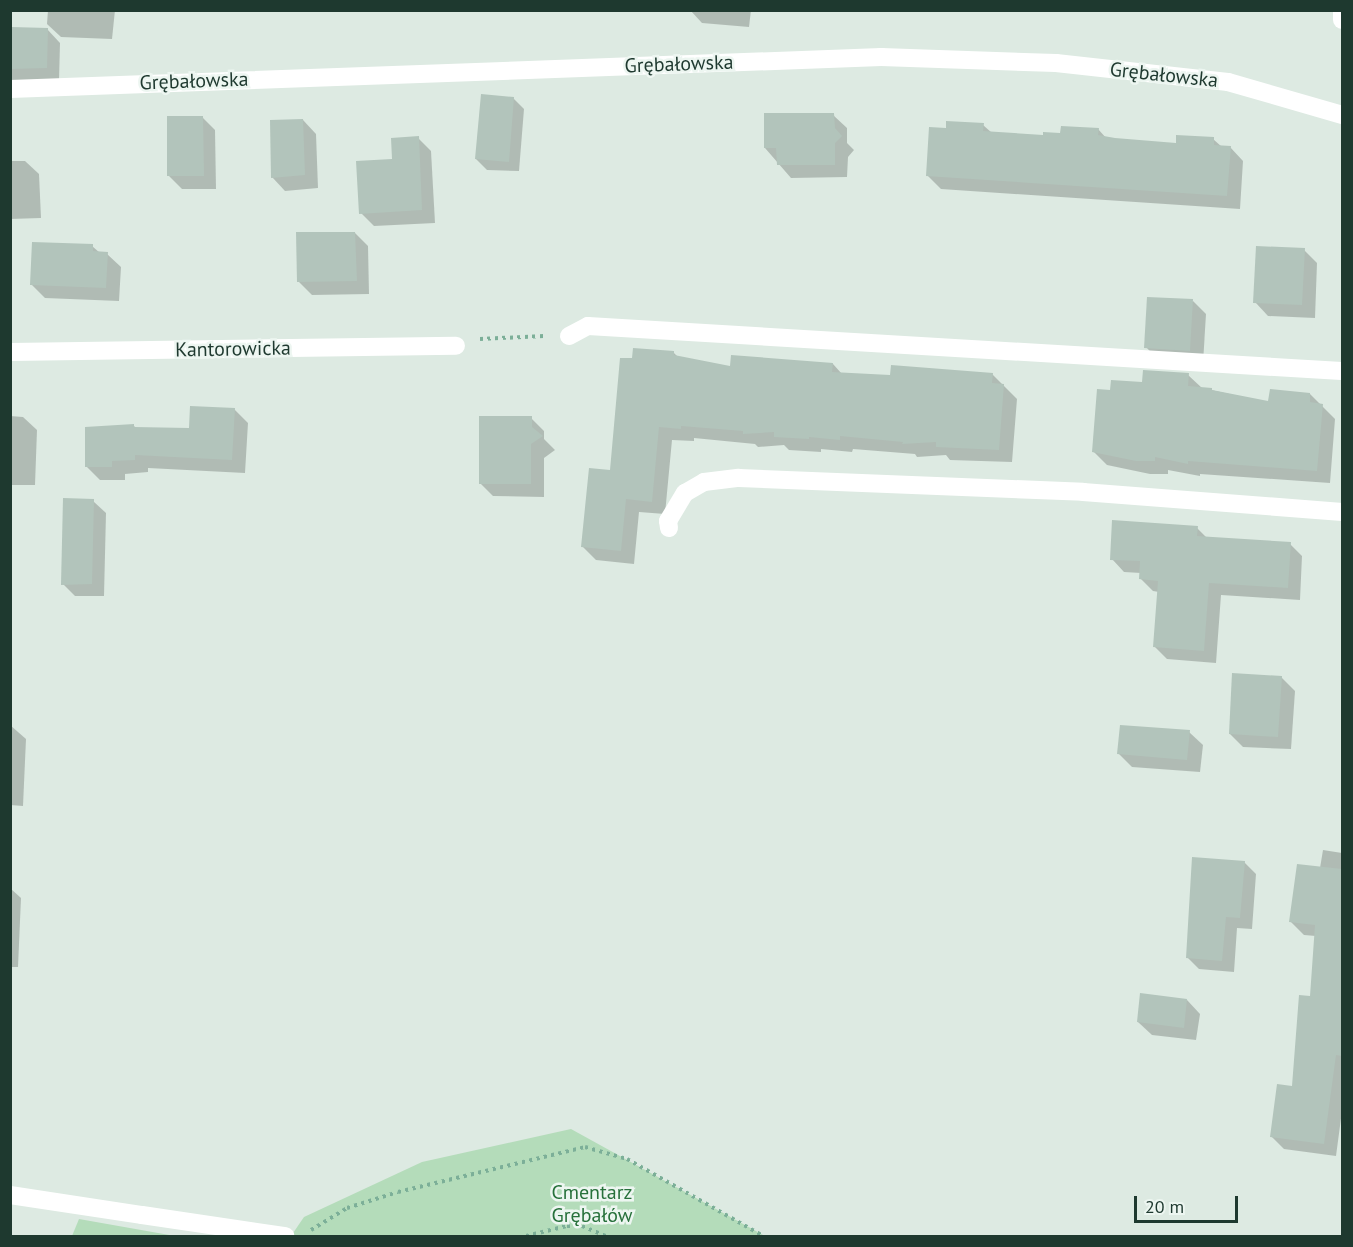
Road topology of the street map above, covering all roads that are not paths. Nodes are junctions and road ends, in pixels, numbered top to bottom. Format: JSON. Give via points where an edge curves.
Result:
{"nodes":[{"id":1,"x":1342,"y":10,"type":"edge"},
{"id":2,"x":1342,"y":20,"type":"edge"},
{"id":3,"x":10,"y":89,"type":"edge"},
{"id":4,"x":1342,"y":116,"type":"edge"},
{"id":5,"x":562,"y":335,"type":"road end"},
{"id":6,"x":456,"y":346,"type":"road end"},
{"id":7,"x":10,"y":352,"type":"edge"},
{"id":8,"x":1342,"y":371,"type":"edge"},
{"id":9,"x":1342,"y":512,"type":"edge"},
{"id":10,"x":669,"y":528,"type":"dead end"},
{"id":11,"x":10,"y":1195,"type":"edge"},
{"id":12,"x":285,"y":1236,"type":"edge"}],
"edges":[{"from":1,"to":2,"type":"street"},
{"from":3,"to":4,"type":"street","name":"Grębałowska","via":[[881,57],[1056,63],[1228,82]]},
{"from":5,"to":8,"type":"street","via":[[588,326]]},
{"from":6,"to":7,"type":"street","name":"Kantorowicka"},
{"from":9,"to":10,"type":"street","via":[[1083,492],[739,478],[704,482],[685,493],[668,521]]},
{"from":11,"to":12,"type":"street"}]}
